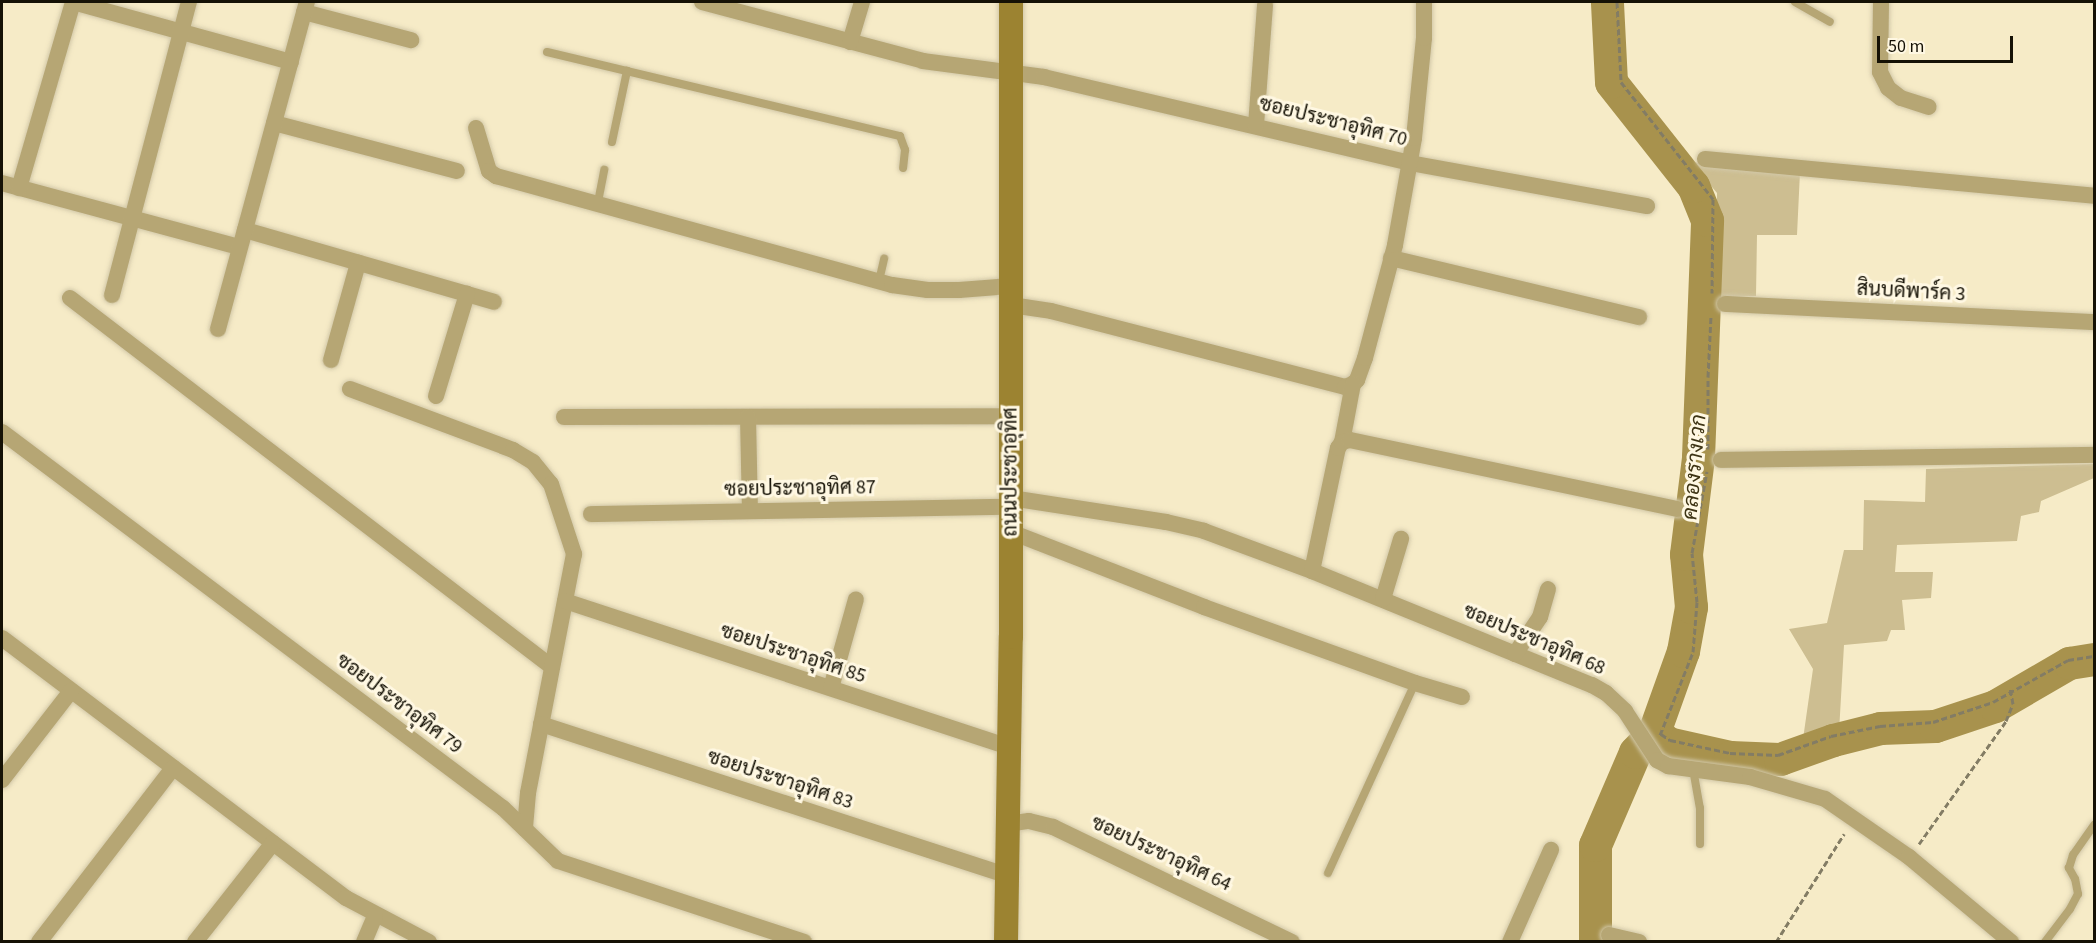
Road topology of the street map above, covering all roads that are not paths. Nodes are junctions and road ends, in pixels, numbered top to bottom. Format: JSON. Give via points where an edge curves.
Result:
{"nodes":[{"id":1,"x":73,"y":2,"type":"edge"},
{"id":2,"x":189,"y":2,"type":"edge"},
{"id":3,"x":702,"y":2,"type":"edge"},
{"id":4,"x":862,"y":2,"type":"edge"},
{"id":5,"x":1011,"y":2,"type":"edge"},
{"id":6,"x":1424,"y":2,"type":"edge"},
{"id":7,"x":1795,"y":2,"type":"edge"},
{"id":8,"x":1881,"y":2,"type":"edge"},
{"id":9,"x":1265,"y":5,"type":"dead end"},
{"id":10,"x":306,"y":7,"type":"edge"},
{"id":11,"x":744,"y":7,"type":"edge"},
{"id":12,"x":1830,"y":22,"type":"dead end"},
{"id":13,"x":181,"y":32,"type":"junction"},
{"id":14,"x":411,"y":40,"type":"dead end"},
{"id":15,"x":850,"y":42,"type":"junction"},
{"id":16,"x":547,"y":52,"type":"dead end"},
{"id":17,"x":291,"y":62,"type":"junction"},
{"id":18,"x":627,"y":71,"type":"junction"},
{"id":19,"x":1011,"y":73,"type":"junction"},
{"id":20,"x":1929,"y":108,"type":"dead end"},
{"id":21,"x":274,"y":123,"type":"junction"},
{"id":22,"x":1256,"y":125,"type":"junction"},
{"id":23,"x":476,"y":128,"type":"dead end"},
{"id":24,"x":612,"y":142,"type":"dead end"},
{"id":25,"x":1705,"y":159,"type":"dead end"},
{"id":26,"x":1410,"y":163,"type":"junction"},
{"id":27,"x":903,"y":168,"type":"dead end"},
{"id":28,"x":604,"y":170,"type":"dead end"},
{"id":29,"x":457,"y":171,"type":"dead end"},
{"id":30,"x":2,"y":183,"type":"edge"},
{"id":31,"x":19,"y":188,"type":"junction"},
{"id":32,"x":2094,"y":196,"type":"edge"},
{"id":33,"x":598,"y":202,"type":"junction"},
{"id":34,"x":1647,"y":206,"type":"dead end"},
{"id":35,"x":132,"y":218,"type":"junction"},
{"id":36,"x":245,"y":230,"type":"junction"},
{"id":37,"x":240,"y":247,"type":"junction"},
{"id":38,"x":1391,"y":258,"type":"junction"},
{"id":39,"x":884,"y":259,"type":"dead end"},
{"id":40,"x":358,"y":263,"type":"junction"},
{"id":41,"x":879,"y":281,"type":"junction"},
{"id":42,"x":467,"y":294,"type":"junction"},
{"id":43,"x":112,"y":295,"type":"dead end"},
{"id":44,"x":1011,"y":295,"type":"junction"},
{"id":45,"x":70,"y":298,"type":"dead end"},
{"id":46,"x":494,"y":302,"type":"dead end"},
{"id":47,"x":1716,"y":303,"type":"road end"},
{"id":48,"x":1639,"y":316,"type":"dead end"},
{"id":49,"x":2094,"y":321,"type":"edge"},
{"id":50,"x":218,"y":329,"type":"dead end"},
{"id":51,"x":331,"y":360,"type":"dead end"},
{"id":52,"x":1353,"y":384,"type":"junction"},
{"id":53,"x":350,"y":389,"type":"dead end"},
{"id":54,"x":436,"y":396,"type":"dead end"},
{"id":55,"x":1011,"y":416,"type":"junction"},
{"id":56,"x":564,"y":417,"type":"dead end"},
{"id":57,"x":748,"y":417,"type":"junction"},
{"id":58,"x":2,"y":432,"type":"edge"},
{"id":59,"x":1342,"y":442,"type":"junction"},
{"id":60,"x":2094,"y":455,"type":"edge"},
{"id":61,"x":1712,"y":460,"type":"road end"},
{"id":62,"x":1011,"y":502,"type":"junction"},
{"id":63,"x":1677,"y":509,"type":"dead end"},
{"id":64,"x":750,"y":511,"type":"junction"},
{"id":65,"x":591,"y":514,"type":"dead end"},
{"id":66,"x":1011,"y":532,"type":"junction"},
{"id":67,"x":1401,"y":539,"type":"dead end"},
{"id":68,"x":1312,"y":571,"type":"junction"},
{"id":69,"x":1548,"y":589,"type":"dead end"},
{"id":70,"x":856,"y":599,"type":"dead end"},
{"id":71,"x":1383,"y":599,"type":"junction"},
{"id":72,"x":565,"y":601,"type":"junction"},
{"id":73,"x":3,"y":641,"type":"edge"},
{"id":74,"x":1515,"y":654,"type":"junction"},
{"id":75,"x":552,"y":667,"type":"junction"},
{"id":76,"x":1415,"y":683,"type":"junction"},
{"id":77,"x":831,"y":688,"type":"junction"},
{"id":78,"x":71,"y":691,"type":"junction"},
{"id":79,"x":1462,"y":697,"type":"dead end"},
{"id":80,"x":541,"y":724,"type":"junction"},
{"id":81,"x":1009,"y":747,"type":"junction"},
{"id":82,"x":173,"y":768,"type":"junction"},
{"id":83,"x":1694,"y":770,"type":"junction"},
{"id":84,"x":2,"y":780,"type":"edge"},
{"id":85,"x":1007,"y":824,"type":"junction"},
{"id":86,"x":2094,"y":825,"type":"edge"},
{"id":87,"x":525,"y":829,"type":"junction"},
{"id":88,"x":273,"y":843,"type":"junction"},
{"id":89,"x":1700,"y":844,"type":"dead end"},
{"id":90,"x":1551,"y":850,"type":"dead end"},
{"id":91,"x":1328,"y":873,"type":"dead end"},
{"id":92,"x":1006,"y":875,"type":"junction"},
{"id":93,"x":375,"y":915,"type":"junction"},
{"id":94,"x":1609,"y":935,"type":"dead end"},
{"id":95,"x":39,"y":942,"type":"edge"},
{"id":96,"x":195,"y":942,"type":"edge"},
{"id":97,"x":364,"y":942,"type":"edge"},
{"id":98,"x":429,"y":942,"type":"edge"},
{"id":99,"x":804,"y":942,"type":"edge"},
{"id":100,"x":1006,"y":942,"type":"edge"},
{"id":101,"x":1292,"y":942,"type":"edge"},
{"id":102,"x":1510,"y":942,"type":"edge"},
{"id":103,"x":1640,"y":942,"type":"edge"},
{"id":104,"x":2011,"y":942,"type":"edge"},
{"id":105,"x":2045,"y":942,"type":"edge"}],
"edges":[{"from":1,"to":13,"type":"street"},
{"from":1,"to":31,"type":"street"},
{"from":2,"to":13,"type":"street"},
{"from":3,"to":11,"type":"street","name":"ซอยประชาอุทิศ 70"},
{"from":4,"to":15,"type":"street"},
{"from":5,"to":19,"type":"main road","name":"ถนนประชาอุทิศ"},
{"from":6,"to":26,"type":"street","via":[[1424,38]]},
{"from":7,"to":12,"type":"lane"},
{"from":8,"to":20,"type":"street","via":[[1880,72],[1894,93]]},
{"from":9,"to":22,"type":"street"},
{"from":10,"to":14,"type":"street"},
{"from":10,"to":17,"type":"street"},
{"from":11,"to":15,"type":"street","name":"ซอยประชาอุทิศ 70"},
{"from":13,"to":17,"type":"street"},
{"from":13,"to":35,"type":"street"},
{"from":15,"to":19,"type":"street","name":"ซอยประชาอุทิศ 70","via":[[923,61]]},
{"from":16,"to":18,"type":"lane"},
{"from":17,"to":21,"type":"street"},
{"from":18,"to":24,"type":"lane"},
{"from":18,"to":27,"type":"lane","via":[[900,136]]},
{"from":19,"to":22,"type":"street","name":"ซอยประชาอุทิศ 70","via":[[1125,94]]},
{"from":19,"to":44,"type":"main road","name":"ถนนประชาอุทิศ"},
{"from":21,"to":29,"type":"street"},
{"from":21,"to":36,"type":"street"},
{"from":22,"to":26,"type":"street","name":"ซอยประชาอุทิศ 70"},
{"from":23,"to":33,"type":"street","via":[[489,171],[496,176]]},
{"from":25,"to":32,"type":"street"},
{"from":26,"to":34,"type":"street","name":"ซอยประชาอุทิศ 70"},
{"from":26,"to":38,"type":"street"},
{"from":28,"to":33,"type":"lane"},
{"from":30,"to":31,"type":"street"},
{"from":31,"to":35,"type":"street"},
{"from":33,"to":41,"type":"street"},
{"from":35,"to":37,"type":"street"},
{"from":35,"to":43,"type":"street"},
{"from":36,"to":37,"type":"street"},
{"from":36,"to":40,"type":"street"},
{"from":37,"to":50,"type":"street"},
{"from":38,"to":48,"type":"street"},
{"from":38,"to":52,"type":"street","via":[[1365,358]]},
{"from":39,"to":41,"type":"lane"},
{"from":40,"to":42,"type":"street"},
{"from":40,"to":51,"type":"street"},
{"from":41,"to":44,"type":"street","via":[[928,290]]},
{"from":42,"to":46,"type":"street"},
{"from":42,"to":54,"type":"street"},
{"from":44,"to":52,"type":"street","via":[[1051,311],[1345,387]]},
{"from":44,"to":55,"type":"main road","name":"ถนนประชาอุทิศ"},
{"from":45,"to":75,"type":"street"},
{"from":47,"to":49,"type":"street","name":"สินบดีพาร์ค 3"},
{"from":52,"to":59,"type":"street"},
{"from":53,"to":72,"type":"street","via":[[513,450],[533,462],[551,484],[574,554]]},
{"from":55,"to":57,"type":"street"},
{"from":55,"to":62,"type":"main road","name":"ถนนประชาอุทิศ"},
{"from":56,"to":57,"type":"street"},
{"from":57,"to":64,"type":"street"},
{"from":58,"to":87,"type":"street","name":"ซอยประชาอุทิศ 79","via":[[503,808]]},
{"from":59,"to":63,"type":"street","via":[[1362,442]]},
{"from":59,"to":68,"type":"street"},
{"from":60,"to":61,"type":"street"},
{"from":62,"to":64,"type":"street","name":"ซอยประชาอุทิศ 87"},
{"from":62,"to":66,"type":"main road","name":"ถนนประชาอุทิศ"},
{"from":62,"to":68,"type":"street","name":"ซอยประชาอุทิศ 68","via":[[1156,520],[1204,531]]},
{"from":64,"to":65,"type":"street","name":"ซอยประชาอุทิศ 87"},
{"from":66,"to":76,"type":"street"},
{"from":66,"to":81,"type":"main road","name":"ถนนประชาอุทิศ"},
{"from":67,"to":71,"type":"street"},
{"from":68,"to":71,"type":"street","name":"ซอยประชาอุทิศ 68"},
{"from":69,"to":74,"type":"street","via":[[1540,617]]},
{"from":70,"to":77,"type":"street"},
{"from":71,"to":74,"type":"street","name":"ซอยประชาอุทิศ 68"},
{"from":72,"to":75,"type":"street"},
{"from":72,"to":77,"type":"street","name":"ซอยประชาอุทิศ 85"},
{"from":73,"to":78,"type":"street"},
{"from":74,"to":83,"type":"street","name":"ซอยประชาอุทิศ 68","via":[[1606,693],[1634,721],[1657,760]]},
{"from":75,"to":80,"type":"street"},
{"from":76,"to":79,"type":"street"},
{"from":76,"to":91,"type":"lane"},
{"from":77,"to":81,"type":"street","name":"ซอยประชาอุทิศ 85"},
{"from":78,"to":82,"type":"street"},
{"from":78,"to":84,"type":"street"},
{"from":80,"to":87,"type":"street"},
{"from":80,"to":92,"type":"street","name":"ซอยประชาอุทิศ 83"},
{"from":81,"to":85,"type":"main road","name":"ถนนประชาอุทิศ"},
{"from":82,"to":88,"type":"street"},
{"from":82,"to":95,"type":"street"},
{"from":83,"to":89,"type":"lane","via":[[1701,808]]},
{"from":83,"to":104,"type":"street","name":"ซอยประชาอุทิศ 68","via":[[1750,777],[1825,799],[1909,857]]},
{"from":85,"to":92,"type":"main road","name":"ถนนประชาอุทิศ"},
{"from":85,"to":101,"type":"street","name":"ซอยประชาอุทิศ 64","via":[[1029,820],[1053,827]]},
{"from":86,"to":105,"type":"lane","via":[[2073,855],[2069,868],[2078,894]]},
{"from":87,"to":99,"type":"street","name":"ซอยประชาอุทิศ 79","via":[[558,861]]},
{"from":88,"to":93,"type":"street"},
{"from":88,"to":96,"type":"street"},
{"from":90,"to":102,"type":"street"},
{"from":92,"to":100,"type":"main road","name":"ถนนประชาอุทิศ"},
{"from":93,"to":97,"type":"street"},
{"from":93,"to":98,"type":"street"},
{"from":94,"to":103,"type":"street"}]}
